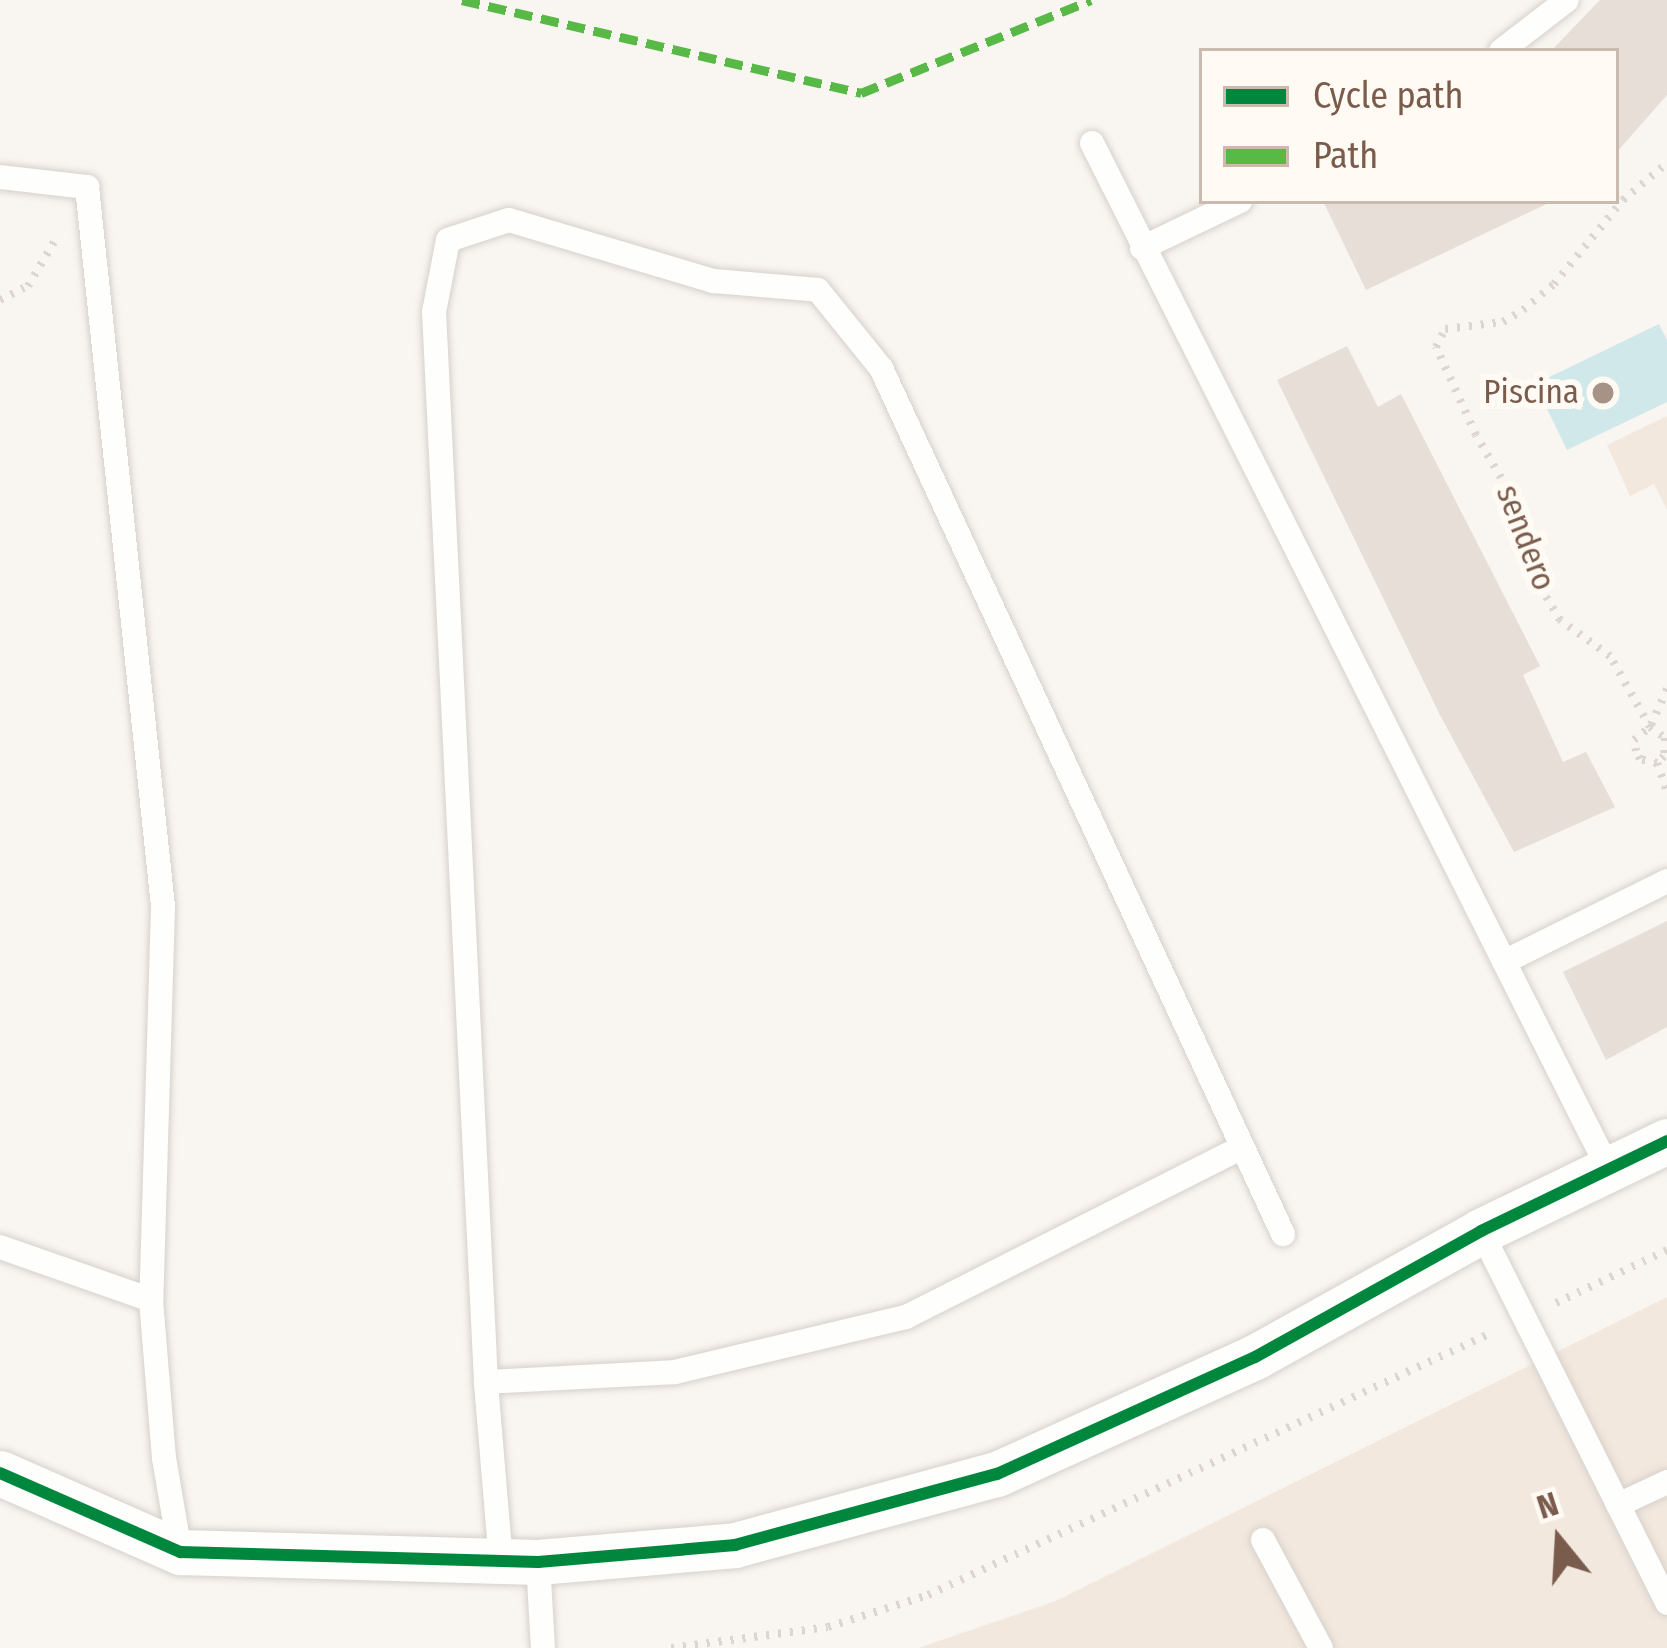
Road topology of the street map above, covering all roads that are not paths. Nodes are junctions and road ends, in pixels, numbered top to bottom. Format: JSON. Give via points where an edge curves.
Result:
{"nodes":[{"id":1,"x":1567,"y":0,"type":"edge"},
{"id":2,"x":1506,"y":48,"type":"edge"},
{"id":3,"x":1092,"y":143,"type":"dead end"},
{"id":4,"x":0,"y":177,"type":"edge"},
{"id":5,"x":1234,"y":204,"type":"edge"},
{"id":6,"x":1142,"y":248,"type":"junction"},
{"id":7,"x":1667,"y":880,"type":"edge"},
{"id":8,"x":1504,"y":962,"type":"junction"},
{"id":9,"x":1667,"y":1141,"type":"edge"},
{"id":10,"x":1241,"y":1148,"type":"junction"},
{"id":11,"x":1609,"y":1170,"type":"junction"},
{"id":12,"x":1481,"y":1231,"type":"junction"},
{"id":13,"x":1283,"y":1234,"type":"dead end"},
{"id":14,"x":0,"y":1247,"type":"edge"},
{"id":15,"x":151,"y":1300,"type":"junction"},
{"id":16,"x":486,"y":1382,"type":"junction"},
{"id":17,"x":0,"y":1473,"type":"edge"},
{"id":18,"x":1667,"y":1482,"type":"edge"},
{"id":19,"x":1618,"y":1505,"type":"junction"},
{"id":20,"x":1263,"y":1540,"type":"dead end"},
{"id":21,"x":180,"y":1552,"type":"junction"},
{"id":22,"x":519,"y":1562,"type":"junction"},
{"id":23,"x":1667,"y":1603,"type":"edge"},
{"id":24,"x":543,"y":1648,"type":"edge"},
{"id":25,"x":1321,"y":1648,"type":"edge"}],
"edges":[{"from":1,"to":2,"type":"lane"},
{"from":3,"to":6,"type":"lane"},
{"from":4,"to":15,"type":"lane","via":[[87,187],[163,907]]},
{"from":5,"to":6,"type":"lane"},
{"from":6,"to":8,"type":"lane"},
{"from":7,"to":8,"type":"lane"},
{"from":8,"to":11,"type":"lane"},
{"from":9,"to":11,"type":"street"},
{"from":10,"to":13,"type":"lane"},
{"from":10,"to":16,"type":"lane","via":[[906,1317],[675,1372]]},
{"from":10,"to":16,"type":"lane","via":[[881,368],[818,290],[714,281],[509,220],[448,240],[434,312]]},
{"from":11,"to":12,"type":"street"},
{"from":12,"to":19,"type":"lane"},
{"from":12,"to":22,"type":"street","via":[[1255,1357],[997,1474],[735,1545]]},
{"from":14,"to":15,"type":"lane"},
{"from":15,"to":21,"type":"lane"},
{"from":16,"to":22,"type":"lane"},
{"from":17,"to":21,"type":"street"},
{"from":18,"to":19,"type":"lane"},
{"from":19,"to":23,"type":"lane"},
{"from":20,"to":25,"type":"lane"},
{"from":21,"to":22,"type":"street"},
{"from":22,"to":24,"type":"lane"}]}
